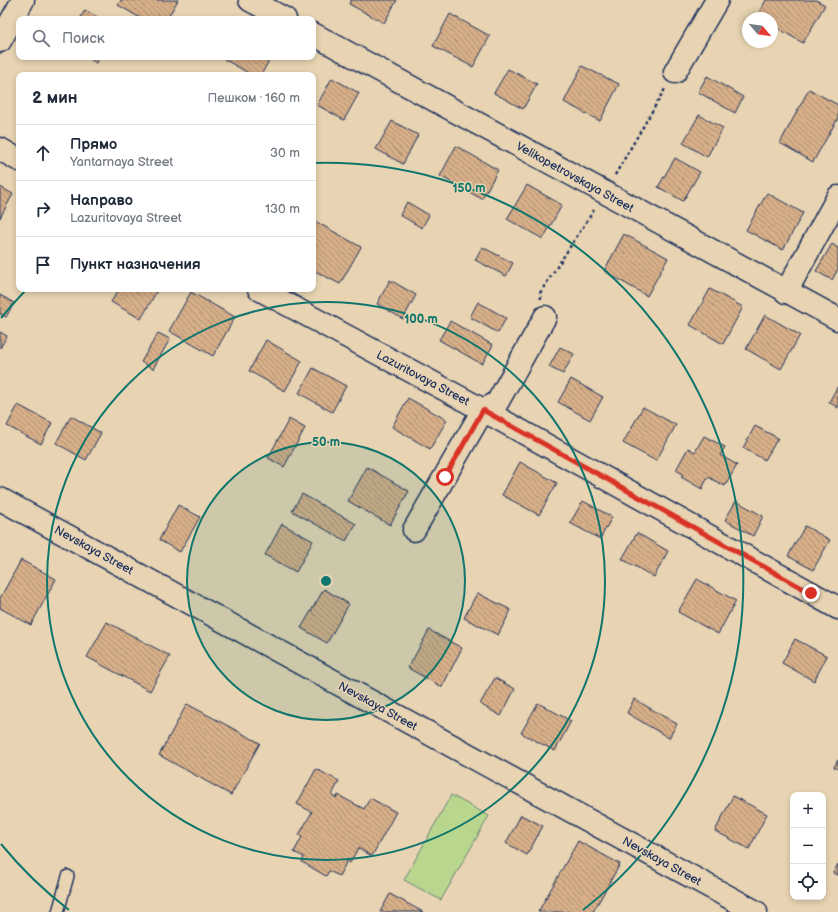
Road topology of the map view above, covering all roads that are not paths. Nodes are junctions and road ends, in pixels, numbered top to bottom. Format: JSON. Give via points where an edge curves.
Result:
{"nodes":[{"id":1,"x":23,"y":0,"type":"edge"},
{"id":2,"x":250,"y":0,"type":"edge"},
{"id":3,"x":717,"y":0,"type":"edge"},
{"id":4,"x":279,"y":16,"type":"edge"},
{"id":5,"x":316,"y":36,"type":"edge"},
{"id":6,"x":0,"y":41,"type":"edge"},
{"id":7,"x":675,"y":72,"type":"dead end"},
{"id":8,"x":0,"y":150,"type":"edge"},
{"id":9,"x":16,"y":158,"type":"edge"},
{"id":10,"x":838,"y":197,"type":"edge"},
{"id":11,"x":265,"y":292,"type":"edge"},
{"id":12,"x":786,"y":292,"type":"junction"},
{"id":13,"x":545,"y":317,"type":"dead end"},
{"id":14,"x":838,"y":319,"type":"edge"},
{"id":15,"x":483,"y":410,"type":"junction"},
{"id":16,"x":0,"y":499,"type":"edge"},
{"id":17,"x":414,"y":530,"type":"dead end"},
{"id":18,"x":838,"y":608,"type":"edge"},
{"id":19,"x":68,"y":876,"type":"dead end"},
{"id":20,"x":58,"y":912,"type":"edge"},
{"id":21,"x":756,"y":912,"type":"edge"}],
"edges":[{"from":1,"to":6,"type":"street"},
{"from":2,"to":4,"type":"street"},
{"from":3,"to":7,"type":"street"},
{"from":5,"to":12,"type":"street","name":"Velikopetrovskaya Street"},
{"from":8,"to":9,"type":"street"},
{"from":10,"to":12,"type":"street"},
{"from":11,"to":15,"type":"street","name":"Lazuritovaya Street"},
{"from":12,"to":14,"type":"street","name":"Velikopetrovskaya Street"},
{"from":13,"to":15,"type":"street","via":[[497,403]]},
{"from":15,"to":17,"type":"street"},
{"from":15,"to":18,"type":"street","name":"Lazuritovaya Street"},
{"from":16,"to":21,"type":"street","name":"Nevskaya Street"},
{"from":19,"to":20,"type":"lane"}]}
